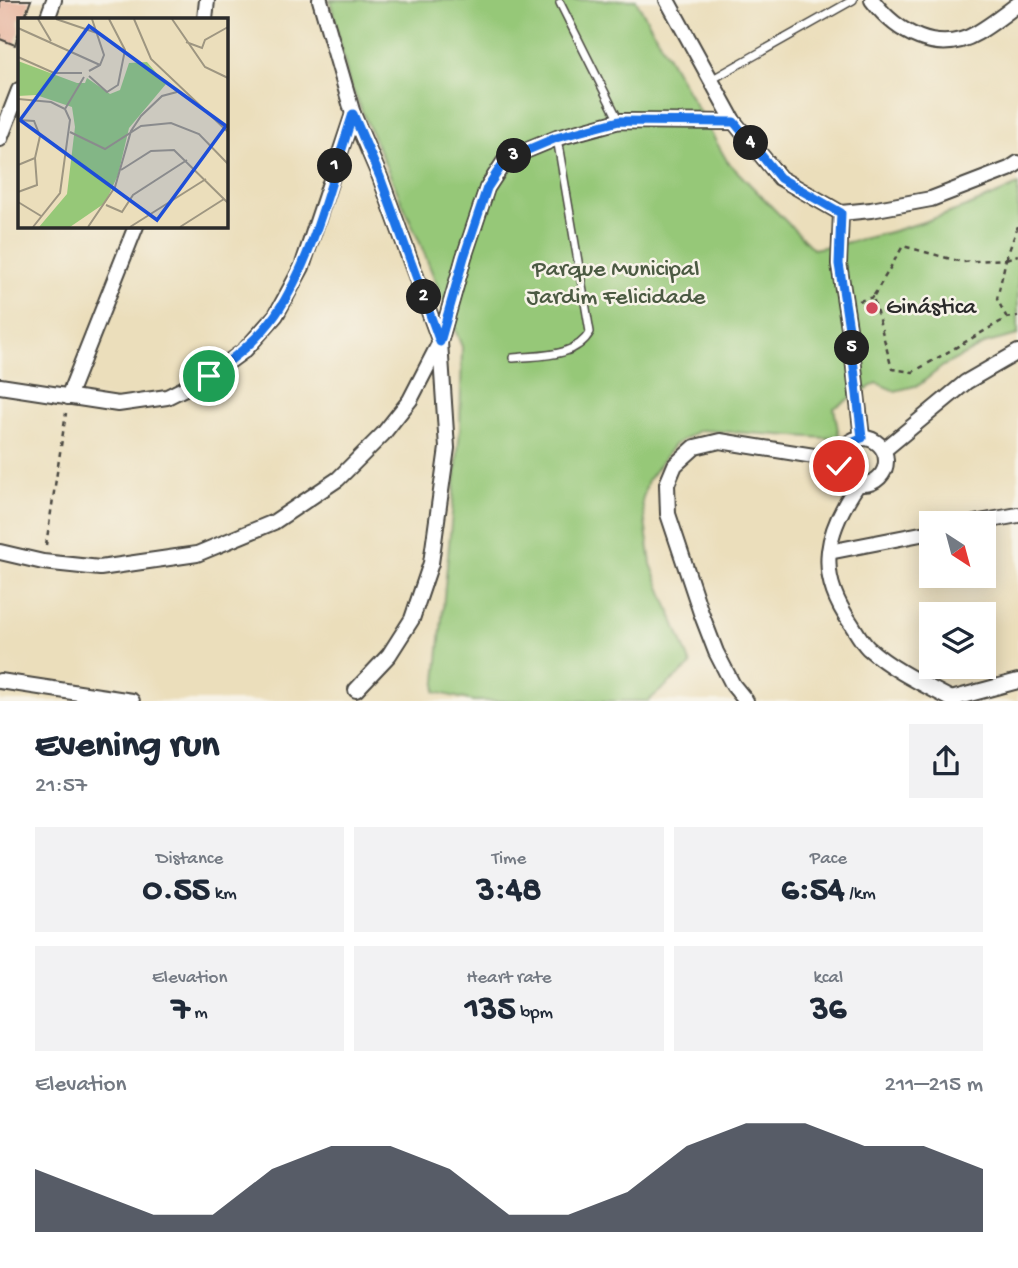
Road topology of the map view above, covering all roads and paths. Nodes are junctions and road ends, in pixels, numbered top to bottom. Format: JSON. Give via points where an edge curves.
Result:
{"nodes":[{"id":1,"x":54,"y":0,"type":"edge"},
{"id":2,"x":207,"y":0,"type":"edge"},
{"id":3,"x":320,"y":0,"type":"edge"},
{"id":4,"x":667,"y":0,"type":"edge"},
{"id":5,"x":853,"y":0,"type":"edge"},
{"id":6,"x":872,"y":0,"type":"edge"},
{"id":7,"x":560,"y":3,"type":"dead end"},
{"id":8,"x":1018,"y":4,"type":"edge"},
{"id":9,"x":47,"y":18,"type":"edge"},
{"id":10,"x":205,"y":18,"type":"edge"},
{"id":11,"x":709,"y":81,"type":"junction"},
{"id":12,"x":18,"y":92,"type":"edge"},
{"id":13,"x":353,"y":114,"type":"junction"},
{"id":14,"x":619,"y":121,"type":"junction"},
{"id":15,"x":734,"y":122,"type":"junction"},
{"id":16,"x":556,"y":138,"type":"junction"},
{"id":17,"x":0,"y":139,"type":"edge"},
{"id":18,"x":1018,"y":163,"type":"edge"},
{"id":19,"x":841,"y":213,"type":"junction"},
{"id":20,"x":1018,"y":226,"type":"edge"},
{"id":21,"x":135,"y":228,"type":"edge"},
{"id":22,"x":1018,"y":255,"type":"edge"},
{"id":23,"x":1006,"y":259,"type":"junction"},
{"id":24,"x":1018,"y":316,"type":"edge"},
{"id":25,"x":1007,"y":318,"type":"junction"},
{"id":26,"x":440,"y":342,"type":"junction"},
{"id":27,"x":1018,"y":352,"type":"edge"},
{"id":28,"x":513,"y":358,"type":"dead end"},
{"id":29,"x":0,"y":386,"type":"edge"},
{"id":30,"x":68,"y":397,"type":"junction"},
{"id":31,"x":862,"y":438,"type":"junction"},
{"id":32,"x":884,"y":450,"type":"junction"},
{"id":33,"x":839,"y":460,"type":"junction"},
{"id":34,"x":858,"y":484,"type":"junction"},
{"id":35,"x":1018,"y":515,"type":"edge"},
{"id":36,"x":996,"y":519,"type":"edge"},
{"id":37,"x":919,"y":534,"type":"edge"},
{"id":38,"x":829,"y":551,"type":"junction"},
{"id":39,"x":0,"y":552,"type":"edge"},
{"id":40,"x":43,"y":562,"type":"junction"},
{"id":41,"x":0,"y":681,"type":"edge"},
{"id":42,"x":1018,"y":681,"type":"edge"},
{"id":43,"x":356,"y":690,"type":"dead end"},
{"id":44,"x":953,"y":700,"type":"edge"},
{"id":45,"x":132,"y":701,"type":"edge"},
{"id":46,"x":746,"y":701,"type":"edge"}],
"edges":[{"from":1,"to":9,"type":"street"},
{"from":2,"to":10,"type":"street"},
{"from":3,"to":13,"type":"street"},
{"from":4,"to":11,"type":"street"},
{"from":5,"to":11,"type":"lane"},
{"from":6,"to":8,"type":"street","via":[[904,32],[928,42],[950,43],[975,34]]},
{"from":7,"to":14,"type":"lane"},
{"from":11,"to":15,"type":"street"},
{"from":12,"to":17,"type":"street"},
{"from":13,"to":26,"type":"street"},
{"from":13,"to":30,"type":"street","via":[[302,267],[275,315],[245,350],[209,376],[167,397],[118,404]]},
{"from":14,"to":15,"type":"street"},
{"from":14,"to":16,"type":"street"},
{"from":15,"to":19,"type":"street","via":[[780,178]]},
{"from":16,"to":26,"type":"street","via":[[506,159],[487,188]]},
{"from":16,"to":28,"type":"lane","via":[[590,332],[572,351]]},
{"from":18,"to":19,"type":"street","via":[[931,199]]},
{"from":19,"to":31,"type":"street","via":[[839,264]]},
{"from":20,"to":23,"type":"path"},
{"from":21,"to":30,"type":"street"},
{"from":22,"to":23,"type":"path"},
{"from":23,"to":25,"type":"path","via":[[997,299]]},
{"from":23,"to":25,"type":"path","via":[[962,262],[903,246],[873,297],[891,369],[913,372]]},
{"from":24,"to":25,"type":"path"},
{"from":26,"to":40,"type":"street","via":[[410,400],[383,434],[338,479],[274,522],[197,554],[100,568]]},
{"from":26,"to":43,"type":"street","via":[[447,448],[431,563],[412,619],[389,655]]},
{"from":27,"to":32,"type":"street","via":[[966,382]]},
{"from":29,"to":30,"type":"street"},
{"from":30,"to":40,"type":"path"},
{"from":31,"to":32,"type":"street","via":[[872,439]]},
{"from":31,"to":33,"type":"street","via":[[844,447]]},
{"from":32,"to":34,"type":"street","via":[[886,464],[879,478]]},
{"from":33,"to":34,"type":"street","via":[[846,478]]},
{"from":33,"to":46,"type":"street","via":[[720,441],[695,447],[675,465],[667,484],[668,514],[701,613],[716,652]]},
{"from":34,"to":38,"type":"street","via":[[841,510]]},
{"from":35,"to":36,"type":"street"},
{"from":37,"to":38,"type":"street"},
{"from":38,"to":44,"type":"street","via":[[832,592],[867,647],[899,671]]},
{"from":39,"to":40,"type":"street"},
{"from":41,"to":45,"type":"street"},
{"from":42,"to":44,"type":"street"}]}
